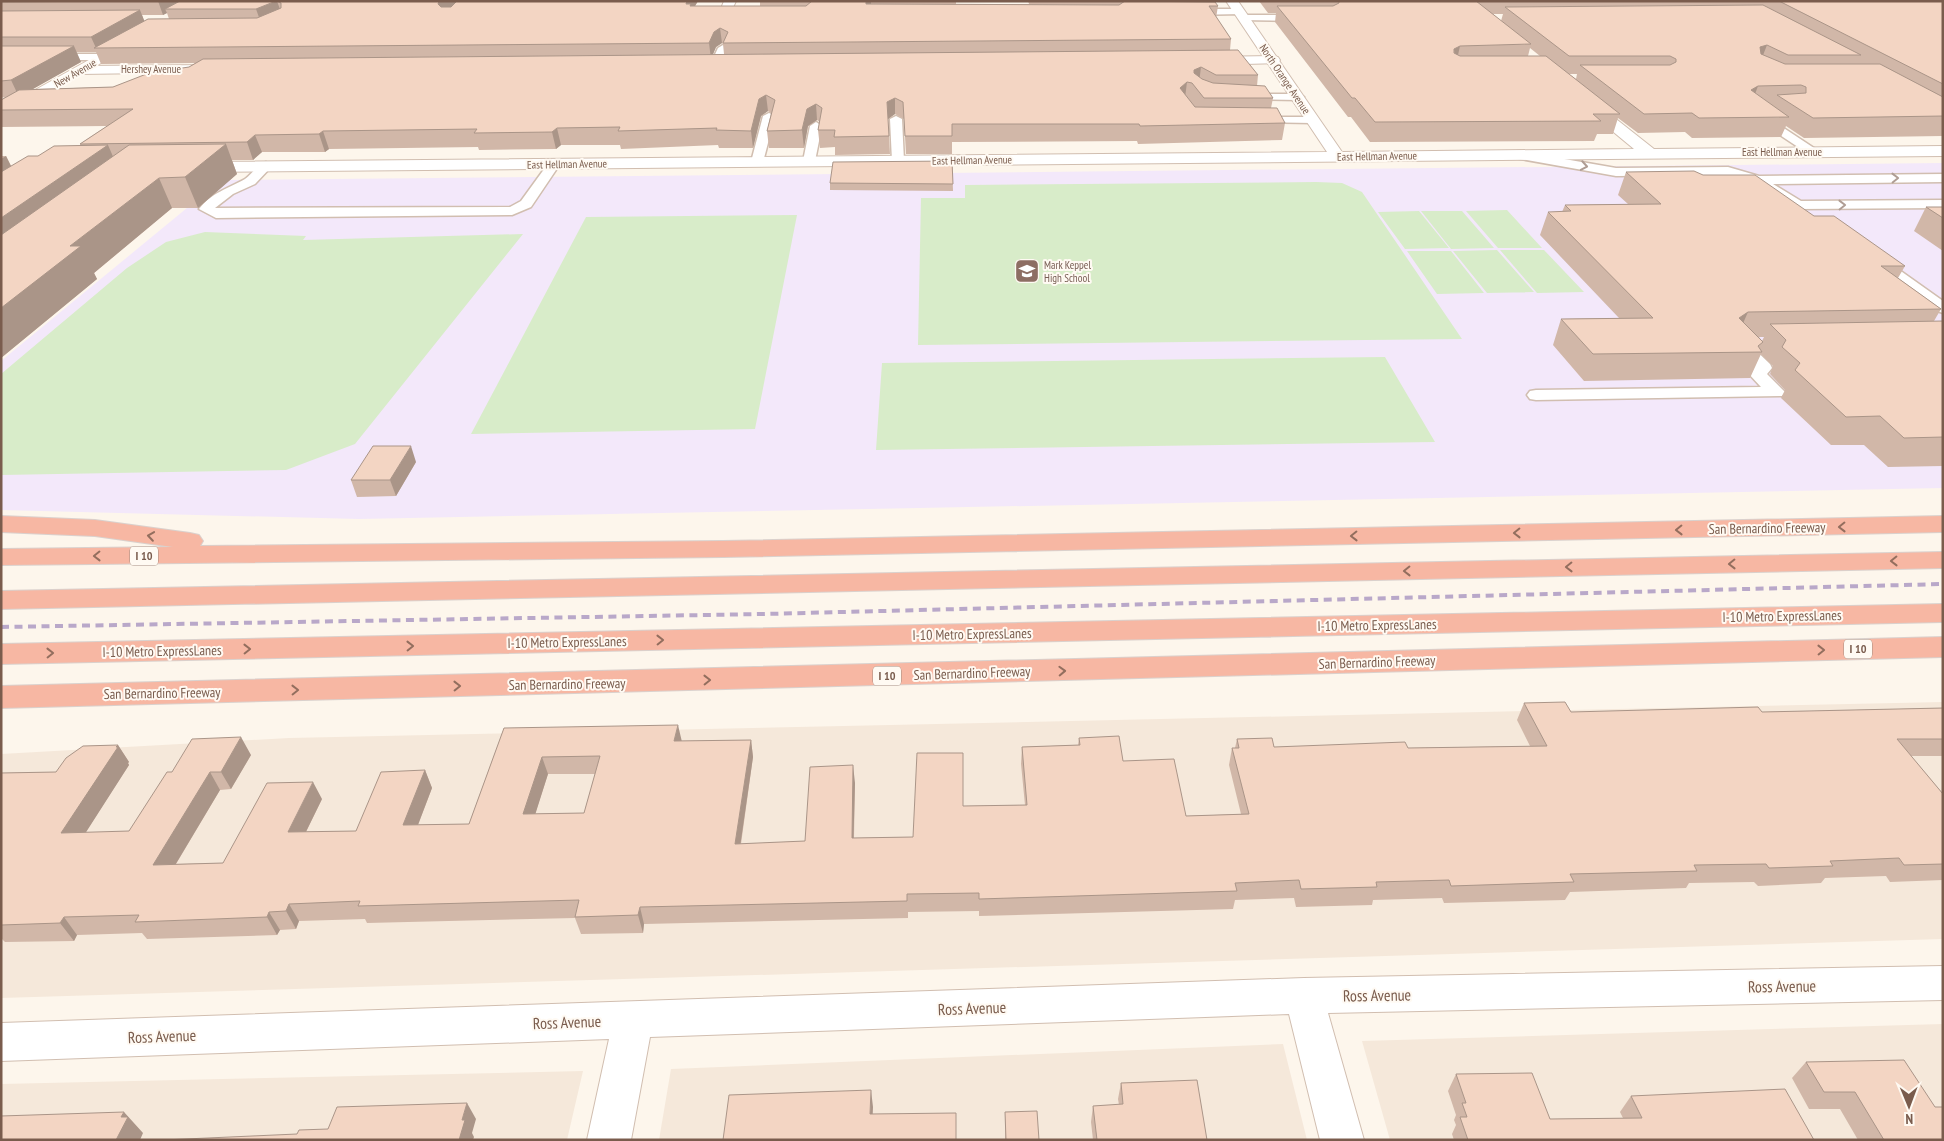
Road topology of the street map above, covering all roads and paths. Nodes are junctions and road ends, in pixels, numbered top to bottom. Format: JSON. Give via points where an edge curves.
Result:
{"nodes":[{"id":1,"x":1238,"y":10,"type":"edge"},
{"id":2,"x":1182,"y":12,"type":"edge"},
{"id":3,"x":1312,"y":18,"type":"edge"},
{"id":4,"x":135,"y":33,"type":"edge"},
{"id":5,"x":723,"y":48,"type":"edge"},
{"id":6,"x":1,"y":57,"type":"edge"},
{"id":7,"x":102,"y":57,"type":"junction"},
{"id":8,"x":1273,"y":60,"type":"junction"},
{"id":9,"x":1200,"y":61,"type":"edge"},
{"id":10,"x":735,"y":64,"type":"edge"},
{"id":11,"x":711,"y":65,"type":"joint"},
{"id":12,"x":226,"y":68,"type":"edge"},
{"id":13,"x":207,"y":69,"type":"junction"},
{"id":14,"x":61,"y":70,"type":"edge"},
{"id":15,"x":80,"y":70,"type":"junction"},
{"id":16,"x":182,"y":81,"type":"edge"},
{"id":17,"x":1298,"y":96,"type":"junction"},
{"id":18,"x":1236,"y":97,"type":"edge"},
{"id":19,"x":1580,"y":97,"type":"edge"},
{"id":20,"x":25,"y":101,"type":"junction"},
{"id":21,"x":54,"y":101,"type":"edge"},
{"id":22,"x":1,"y":102,"type":"edge"},
{"id":23,"x":1768,"y":110,"type":"edge"},
{"id":24,"x":1,"y":115,"type":"edge"},
{"id":25,"x":769,"y":116,"type":"edge"},
{"id":26,"x":896,"y":119,"type":"edge"},
{"id":27,"x":1246,"y":120,"type":"edge"},
{"id":28,"x":1312,"y":120,"type":"junction"},
{"id":29,"x":816,"y":126,"type":"edge"},
{"id":30,"x":1943,"y":151,"type":"edge"},
{"id":31,"x":1814,"y":152,"type":"junction"},
{"id":32,"x":1649,"y":153,"type":"junction"},
{"id":33,"x":1518,"y":155,"type":"junction"},
{"id":34,"x":1338,"y":157,"type":"junction"},
{"id":35,"x":898,"y":161,"type":"junction"},
{"id":36,"x":757,"y":162,"type":"junction"},
{"id":37,"x":809,"y":162,"type":"junction"},
{"id":38,"x":554,"y":164,"type":"junction"},
{"id":39,"x":266,"y":166,"type":"junction"},
{"id":40,"x":178,"y":167,"type":"edge"},
{"id":41,"x":1943,"y":178,"type":"edge"},
{"id":42,"x":1758,"y":180,"type":"junction"},
{"id":43,"x":1943,"y":204,"type":"edge"},
{"id":44,"x":1798,"y":206,"type":"junction"},
{"id":45,"x":1817,"y":219,"type":"edge"},
{"id":46,"x":1861,"y":250,"type":"edge"},
{"id":47,"x":1943,"y":308,"type":"edge"},
{"id":48,"x":1768,"y":344,"type":"dead end"},
{"id":49,"x":1536,"y":395,"type":"dead end"},
{"id":50,"x":1,"y":524,"type":"edge"},
{"id":51,"x":1943,"y":524,"type":"edge"},
{"id":52,"x":286,"y":554,"type":"junction"},
{"id":53,"x":1,"y":557,"type":"edge"},
{"id":54,"x":1943,"y":560,"type":"edge"},
{"id":55,"x":1,"y":600,"type":"edge"},
{"id":56,"x":1943,"y":613,"type":"edge"},
{"id":57,"x":1943,"y":647,"type":"edge"},
{"id":58,"x":1,"y":654,"type":"edge"},
{"id":59,"x":1,"y":697,"type":"edge"},
{"id":60,"x":1943,"y":983,"type":"edge"},
{"id":61,"x":1304,"y":996,"type":"junction"},
{"id":62,"x":633,"y":1020,"type":"junction"},
{"id":63,"x":1,"y":1042,"type":"edge"},
{"id":64,"x":609,"y":1140,"type":"edge"},
{"id":65,"x":1342,"y":1140,"type":"edge"}],
"edges":[{"from":1,"to":2,"type":"lane"},
{"from":1,"to":3,"type":"lane"},
{"from":1,"to":8,"type":"street","name":"North Orange Avenue"},
{"from":4,"to":7,"type":"street","name":"New Avenue"},
{"from":5,"to":11,"type":"lane"},
{"from":6,"to":7,"type":"lane"},
{"from":7,"to":15,"type":"street","name":"New Avenue"},
{"from":8,"to":9,"type":"street"},
{"from":8,"to":17,"type":"street","name":"North Orange Avenue"},
{"from":10,"to":11,"type":"street"},
{"from":12,"to":13,"type":"street","name":"Hershey Avenue"},
{"from":13,"to":15,"type":"street","name":"Hershey Avenue"},
{"from":13,"to":16,"type":"lane"},
{"from":14,"to":15,"type":"lane"},
{"from":15,"to":20,"type":"street","name":"New Avenue"},
{"from":17,"to":18,"type":"lane"},
{"from":17,"to":28,"type":"street","name":"North Orange Avenue"},
{"from":19,"to":32,"type":"street"},
{"from":20,"to":21,"type":"lane"},
{"from":20,"to":22,"type":"lane"},
{"from":20,"to":24,"type":"street","name":"New Avenue"},
{"from":23,"to":31,"type":"lane","via":[[1751,110]]},
{"from":25,"to":36,"type":"lane"},
{"from":26,"to":35,"type":"lane"},
{"from":27,"to":28,"type":"lane"},
{"from":28,"to":34,"type":"street","name":"North Orange Avenue"},
{"from":29,"to":37,"type":"lane"},
{"from":30,"to":31,"type":"street","name":"East Hellman Avenue"},
{"from":31,"to":32,"type":"street","name":"East Hellman Avenue"},
{"from":32,"to":33,"type":"street","name":"East Hellman Avenue"},
{"from":33,"to":34,"type":"street","name":"East Hellman Avenue"},
{"from":33,"to":42,"type":"lane","one_way":true,"via":[[1616,172],[1728,171]]},
{"from":34,"to":35,"type":"street","name":"East Hellman Avenue"},
{"from":35,"to":37,"type":"street","name":"East Hellman Avenue"},
{"from":36,"to":37,"type":"street","name":"East Hellman Avenue"},
{"from":36,"to":38,"type":"street","name":"East Hellman Avenue"},
{"from":38,"to":39,"type":"street","name":"East Hellman Avenue"},
{"from":38,"to":39,"type":"lane","via":[[526,204],[512,211],[216,214],[206,209],[228,191],[250,181]]},
{"from":39,"to":40,"type":"street","name":"East Hellman Avenue"},
{"from":42,"to":41,"type":"lane","one_way":true},
{"from":42,"to":44,"type":"lane"},
{"from":44,"to":43,"type":"lane","one_way":true},
{"from":44,"to":45,"type":"lane"},
{"from":46,"to":47,"type":"lane"},
{"from":48,"to":49,"type":"lane","via":[[1738,344],[1764,368],[1757,373],[1776,392]]},
{"from":52,"to":50,"type":"highway","one_way":true,"via":[[95,528]]},
{"from":51,"to":52,"type":"highway","name":"San Bernardino Freeway","number":"I 10","one_way":true,"via":[[733,549]]},
{"from":52,"to":53,"type":"highway","name":"San Bernardino Freeway","number":"I 10","one_way":true},
{"from":54,"to":55,"type":"highway","one_way":true},
{"from":58,"to":56,"type":"highway","name":"I-10 Metro ExpressLanes","one_way":true},
{"from":59,"to":57,"type":"highway","name":"San Bernardino Freeway","number":"I 10","one_way":true},
{"from":60,"to":61,"type":"street","name":"Ross Avenue"},
{"from":61,"to":62,"type":"street","name":"Ross Avenue"},
{"from":61,"to":65,"type":"street"},
{"from":62,"to":63,"type":"street","name":"Ross Avenue"},
{"from":62,"to":64,"type":"street"}]}
